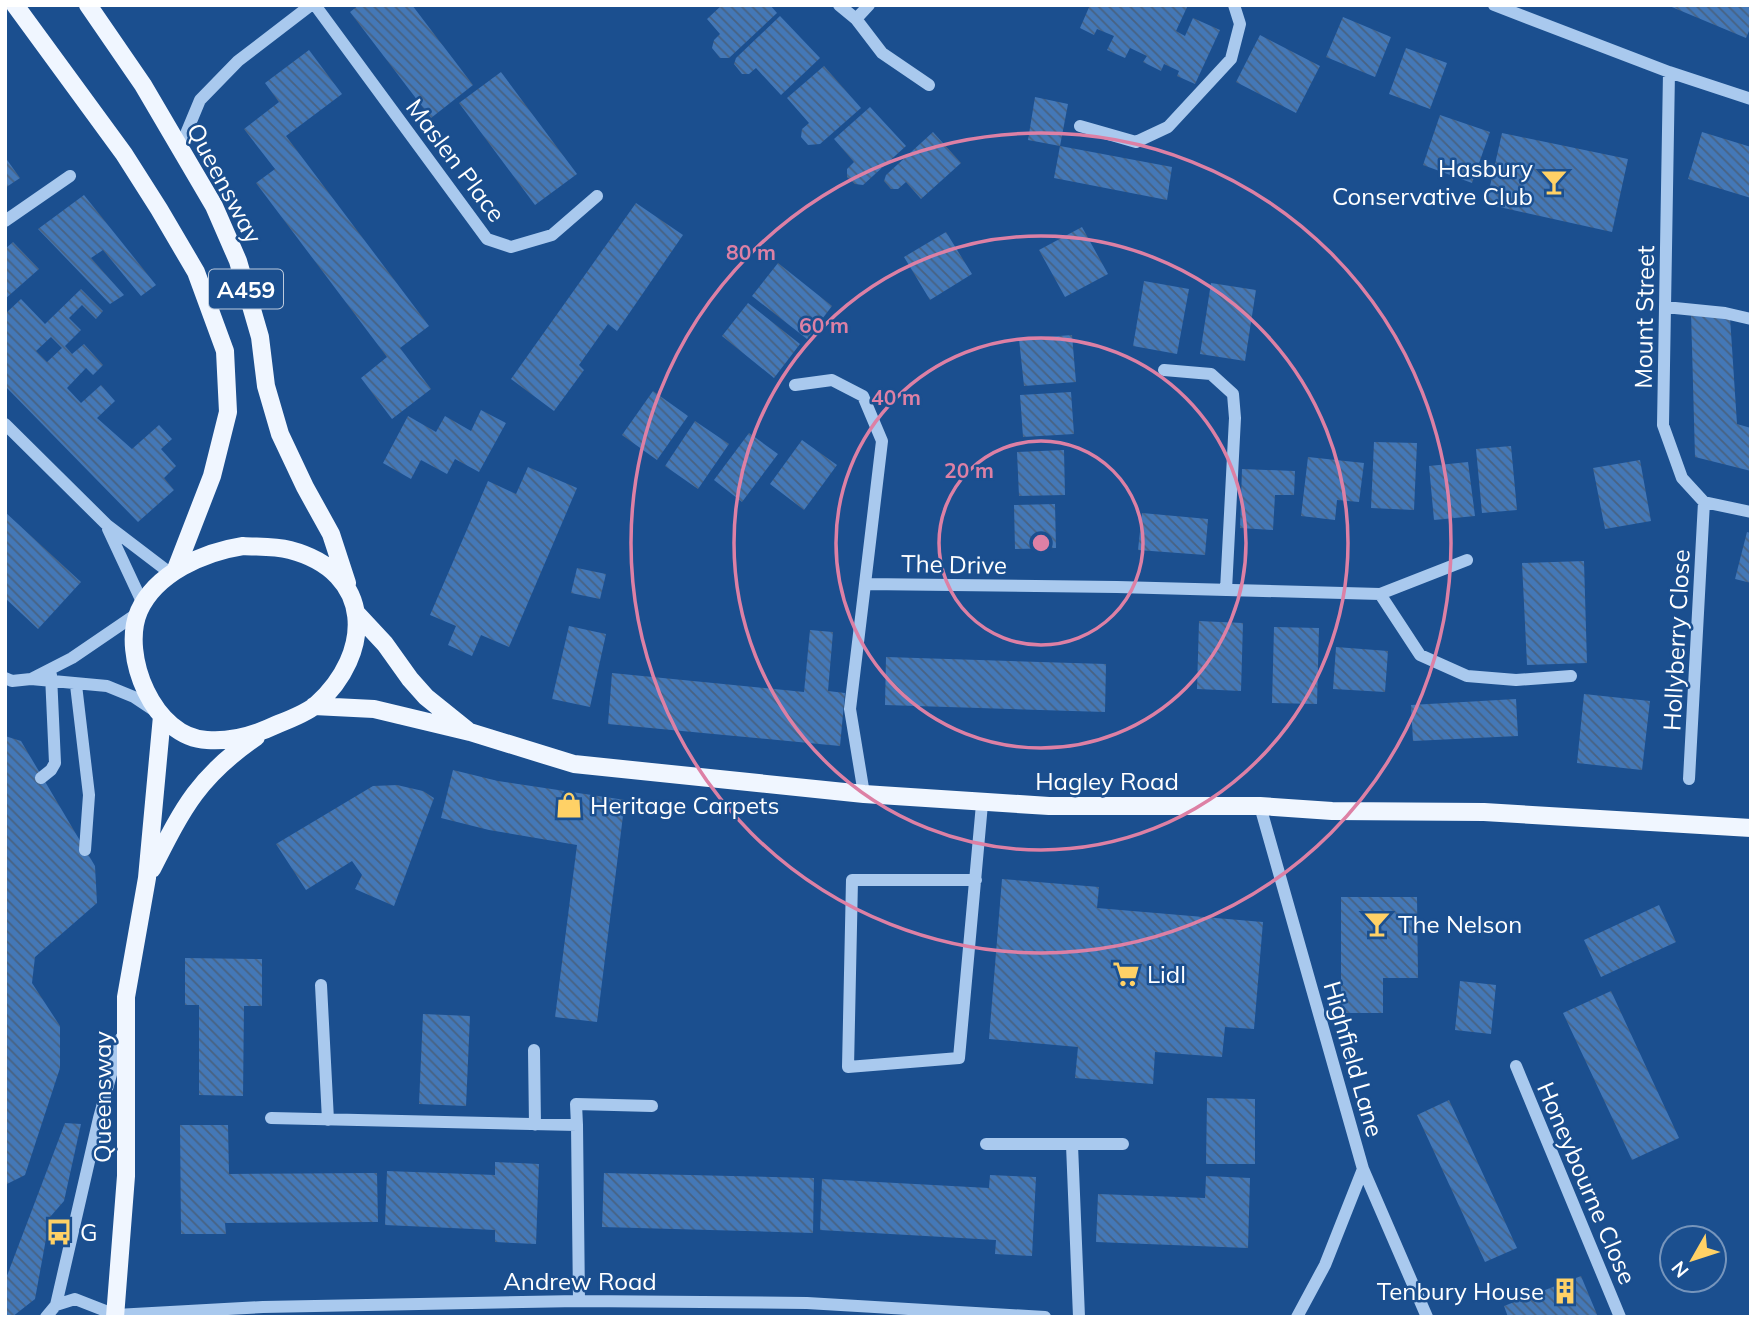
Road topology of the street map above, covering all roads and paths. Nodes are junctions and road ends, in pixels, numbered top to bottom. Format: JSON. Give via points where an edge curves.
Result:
{"nodes":[{"id":1,"x":15,"y":5,"type":"edge"},
{"id":2,"x":88,"y":5,"type":"edge"},
{"id":3,"x":313,"y":5,"type":"edge"},
{"id":4,"x":838,"y":5,"type":"edge"},
{"id":5,"x":869,"y":5,"type":"edge"},
{"id":6,"x":1234,"y":5,"type":"edge"},
{"id":7,"x":1494,"y":5,"type":"edge"},
{"id":8,"x":856,"y":19,"type":"junction"},
{"id":9,"x":1668,"y":72,"type":"junction"},
{"id":10,"x":929,"y":85,"type":"dead end"},
{"id":11,"x":1751,"y":99,"type":"edge"},
{"id":12,"x":1080,"y":126,"type":"dead end"},
{"id":13,"x":180,"y":148,"type":"junction"},
{"id":14,"x":70,"y":176,"type":"dead end"},
{"id":15,"x":597,"y":196,"type":"dead end"},
{"id":16,"x":5,"y":221,"type":"edge"},
{"id":17,"x":1665,"y":307,"type":"junction"},
{"id":18,"x":1751,"y":319,"type":"edge"},
{"id":19,"x":1164,"y":370,"type":"dead end"},
{"id":20,"x":795,"y":385,"type":"dead end"},
{"id":21,"x":5,"y":424,"type":"edge"},
{"id":22,"x":1704,"y":502,"type":"junction"},
{"id":23,"x":1751,"y":512,"type":"edge"},
{"id":24,"x":107,"y":526,"type":"junction"},
{"id":25,"x":1467,"y":559,"type":"dead end"},
{"id":26,"x":173,"y":571,"type":"junction"},
{"id":27,"x":865,"y":584,"type":"junction"},
{"id":28,"x":1226,"y":590,"type":"junction"},
{"id":29,"x":1380,"y":594,"type":"junction"},
{"id":30,"x":351,"y":597,"type":"junction"},
{"id":31,"x":141,"y":609,"type":"junction"},
{"id":32,"x":358,"y":615,"type":"junction"},
{"id":33,"x":52,"y":668,"type":"junction"},
{"id":34,"x":1571,"y":676,"type":"dead end"},
{"id":35,"x":5,"y":678,"type":"edge"},
{"id":36,"x":31,"y":679,"type":"junction"},
{"id":37,"x":49,"y":681,"type":"junction"},
{"id":38,"x":76,"y":685,"type":"junction"},
{"id":39,"x":314,"y":706,"type":"junction"},
{"id":40,"x":160,"y":714,"type":"junction"},
{"id":41,"x":264,"y":731,"type":"junction"},
{"id":42,"x":470,"y":732,"type":"junction"},
{"id":43,"x":41,"y":778,"type":"dead end"},
{"id":44,"x":1689,"y":779,"type":"dead end"},
{"id":45,"x":864,"y":794,"type":"junction"},
{"id":46,"x":982,"y":804,"type":"junction"},
{"id":47,"x":1260,"y":806,"type":"junction"},
{"id":48,"x":1751,"y":828,"type":"edge"},
{"id":49,"x":85,"y":850,"type":"dead end"},
{"id":50,"x":147,"y":878,"type":"junction"},
{"id":51,"x":976,"y":880,"type":"junction"},
{"id":52,"x":321,"y":985,"type":"dead end"},
{"id":53,"x":126,"y":1019,"type":"junction"},
{"id":54,"x":534,"y":1050,"type":"dead end"},
{"id":55,"x":1516,"y":1066,"type":"dead end"},
{"id":56,"x":652,"y":1106,"type":"dead end"},
{"id":57,"x":271,"y":1118,"type":"dead end"},
{"id":58,"x":328,"y":1120,"type":"junction"},
{"id":59,"x":535,"y":1125,"type":"junction"},
{"id":60,"x":577,"y":1125,"type":"junction"},
{"id":61,"x":986,"y":1144,"type":"dead end"},
{"id":62,"x":1123,"y":1144,"type":"dead end"},
{"id":63,"x":1072,"y":1145,"type":"junction"},
{"id":64,"x":1363,"y":1169,"type":"junction"},
{"id":65,"x":579,"y":1301,"type":"junction"},
{"id":66,"x":56,"y":1305,"type":"junction"},
{"id":67,"x":266,"y":1312,"type":"edge"},
{"id":68,"x":886,"y":1312,"type":"edge"},
{"id":69,"x":116,"y":1316,"type":"edge"},
{"id":70,"x":46,"y":1317,"type":"edge"},
{"id":71,"x":1045,"y":1317,"type":"edge"},
{"id":72,"x":1079,"y":1317,"type":"edge"},
{"id":73,"x":1297,"y":1317,"type":"edge"},
{"id":74,"x":1427,"y":1317,"type":"edge"},
{"id":75,"x":1620,"y":1317,"type":"edge"}],
"edges":[{"from":1,"to":26,"type":"main road","number":"A459","via":[[159,209],[196,272],[225,351],[228,412],[212,476]]},
{"from":2,"to":13,"type":"main road","name":"Queensway","number":"A459"},
{"from":3,"to":13,"type":"street","via":[[238,61],[200,100]]},
{"from":3,"to":15,"type":"street","name":"Maslen Place","via":[[486,239],[510,247],[552,235]]},
{"from":4,"to":8,"type":"street"},
{"from":5,"to":8,"type":"street"},
{"from":6,"to":12,"type":"street","via":[[1240,23],[1231,59],[1168,127],[1136,142]]},
{"from":7,"to":9,"type":"street"},
{"from":8,"to":10,"type":"street","via":[[882,53]]},
{"from":9,"to":11,"type":"street"},
{"from":9,"to":17,"type":"street","name":"Mount Street"},
{"from":13,"to":30,"type":"main road","name":"Queensway","number":"A459","via":[[214,206],[238,261],[280,434],[331,534]]},
{"from":14,"to":16,"type":"street"},
{"from":17,"to":18,"type":"street"},
{"from":17,"to":22,"type":"street","name":"Mount Street","via":[[1663,425],[1682,478]]},
{"from":19,"to":28,"type":"street","via":[[1211,374],[1233,394]]},
{"from":20,"to":27,"type":"street","via":[[832,380],[863,396],[881,441]]},
{"from":21,"to":24,"type":"street"},
{"from":22,"to":23,"type":"street"},
{"from":22,"to":44,"type":"street","name":"Hollyberry Close"},
{"from":24,"to":26,"type":"street"},
{"from":24,"to":31,"type":"street"},
{"from":25,"to":29,"type":"street","name":"The Drive"},
{"from":26,"to":30,"type":"main road","via":[[226,549],[275,547],[312,558],[335,574]]},
{"from":26,"to":31,"type":"main road"},
{"from":27,"to":28,"type":"street","name":"The Drive"},
{"from":27,"to":45,"type":"street","name":"The Drive","via":[[850,709]]},
{"from":28,"to":29,"type":"street","name":"The Drive"},
{"from":29,"to":34,"type":"street","via":[[1420,655],[1467,676],[1516,680]]},
{"from":30,"to":32,"type":"main road"},
{"from":31,"to":33,"type":"street"},
{"from":31,"to":40,"type":"main road","via":[[134,631],[141,678]]},
{"from":32,"to":39,"type":"main road","via":[[351,659]]},
{"from":32,"to":42,"type":"main road","name":"Hagley Road","via":[[426,697]]},
{"from":33,"to":36,"type":"street"},
{"from":33,"to":37,"type":"street"},
{"from":35,"to":36,"type":"street"},
{"from":36,"to":37,"type":"street"},
{"from":37,"to":38,"type":"street"},
{"from":37,"to":43,"type":"street","via":[[55,763]]},
{"from":38,"to":40,"type":"street","via":[[107,687]]},
{"from":38,"to":49,"type":"street","via":[[89,795]]},
{"from":39,"to":41,"type":"main road"},
{"from":39,"to":42,"type":"main road","name":"Hagley Road","via":[[374,709]]},
{"from":40,"to":41,"type":"main road","via":[[182,733],[204,740],[228,740]]},
{"from":40,"to":50,"type":"main road","name":"Queensway"},
{"from":41,"to":50,"type":"main road","name":"Queensway","via":[[228,756],[195,791]]},
{"from":42,"to":45,"type":"main road","name":"Hagley Road","via":[[574,764]]},
{"from":45,"to":46,"type":"main road","name":"Hagley Road"},
{"from":46,"to":47,"type":"main road","name":"Hagley Road"},
{"from":46,"to":51,"type":"street"},
{"from":47,"to":48,"type":"main road","name":"Hagley Road","via":[[1484,812]]},
{"from":47,"to":64,"type":"street","name":"Highfield Lane"},
{"from":50,"to":53,"type":"main road","name":"Queensway"},
{"from":51,"to":51,"type":"street","via":[[959,1058],[848,1067],[852,880]]},
{"from":52,"to":58,"type":"street"},
{"from":53,"to":66,"type":"street"},
{"from":53,"to":69,"type":"main road","name":"Queensway","via":[[126,1176]]},
{"from":54,"to":59,"type":"street"},
{"from":55,"to":75,"type":"street","name":"Honeybourne Close"},
{"from":56,"to":60,"type":"street","via":[[576,1104]]},
{"from":57,"to":58,"type":"street"},
{"from":58,"to":59,"type":"street"},
{"from":59,"to":60,"type":"street"},
{"from":60,"to":65,"type":"street"},
{"from":61,"to":63,"type":"street"},
{"from":62,"to":63,"type":"street"},
{"from":63,"to":72,"type":"street"},
{"from":64,"to":73,"type":"street","name":"Highfield Lane","via":[[1325,1265]]},
{"from":64,"to":74,"type":"street"},
{"from":65,"to":67,"type":"street","name":"Andrew Road"},
{"from":65,"to":68,"type":"street","name":"Andrew Road","via":[[807,1303]]},
{"from":66,"to":69,"type":"street","via":[[75,1298]]},
{"from":66,"to":70,"type":"street"},
{"from":67,"to":69,"type":"street","name":"Andrew Road"},
{"from":68,"to":71,"type":"street","name":"Andrew Road"}]}
